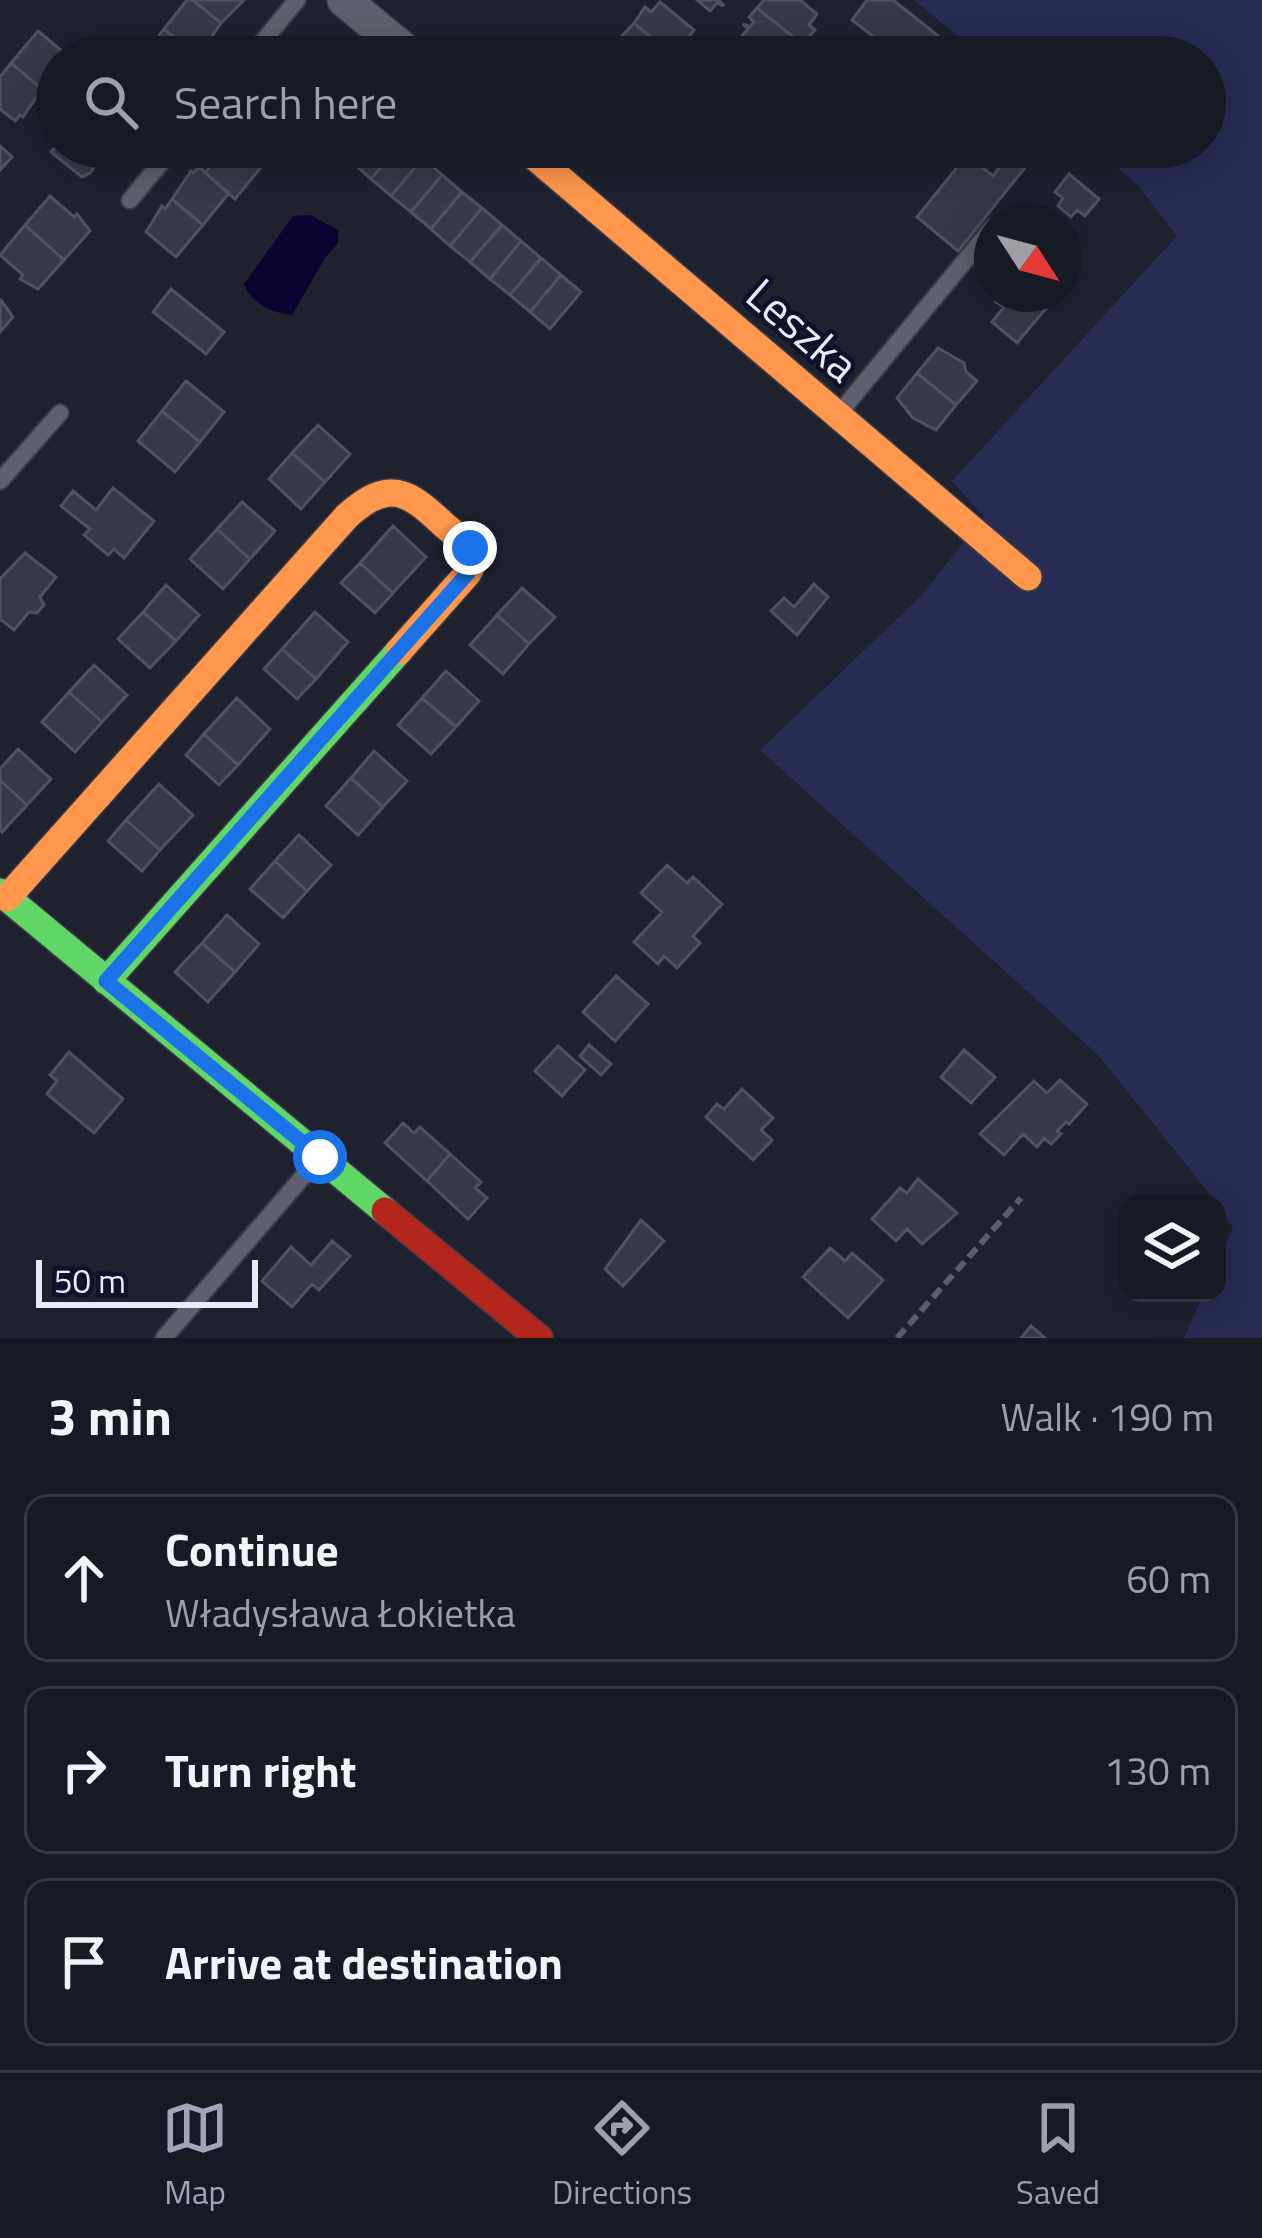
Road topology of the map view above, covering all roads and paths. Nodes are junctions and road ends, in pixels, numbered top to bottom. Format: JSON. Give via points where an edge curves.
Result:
{"nodes":[{"id":1,"x":297,"y":0,"type":"edge"},
{"id":2,"x":344,"y":0,"type":"edge"},
{"id":3,"x":267,"y":36,"type":"edge"},
{"id":4,"x":388,"y":36,"type":"edge"},
{"id":5,"x":157,"y":168,"type":"edge"},
{"id":6,"x":547,"y":168,"type":"edge"},
{"id":7,"x":130,"y":200,"type":"dead end"},
{"id":8,"x":974,"y":250,"type":"edge"},
{"id":9,"x":60,"y":413,"type":"dead end"},
{"id":10,"x":836,"y":416,"type":"junction"},
{"id":11,"x":0,"y":481,"type":"edge"},
{"id":12,"x":1028,"y":577,"type":"dead end"},
{"id":13,"x":3,"y":895,"type":"edge"},
{"id":14,"x":106,"y":981,"type":"junction"},
{"id":15,"x":320,"y":1157,"type":"junction"},
{"id":16,"x":1021,"y":1198,"type":"dead end"},
{"id":17,"x":164,"y":1338,"type":"edge"},
{"id":18,"x":539,"y":1338,"type":"edge"},
{"id":19,"x":897,"y":1338,"type":"edge"}],
"edges":[{"from":1,"to":3,"type":"lane"},
{"from":2,"to":4,"type":"street"},
{"from":5,"to":7,"type":"lane"},
{"from":6,"to":10,"type":"street","name":"Leszka"},
{"from":8,"to":10,"type":"lane"},
{"from":9,"to":11,"type":"lane"},
{"from":10,"to":12,"type":"street","name":"Leszka"},
{"from":13,"to":14,"type":"street"},
{"from":13,"to":14,"type":"street","via":[[347,516],[379,493],[411,494],[470,548],[468,573]]},
{"from":14,"to":15,"type":"street"},
{"from":15,"to":17,"type":"lane"},
{"from":15,"to":18,"type":"street"},
{"from":16,"to":19,"type":"path"}]}
